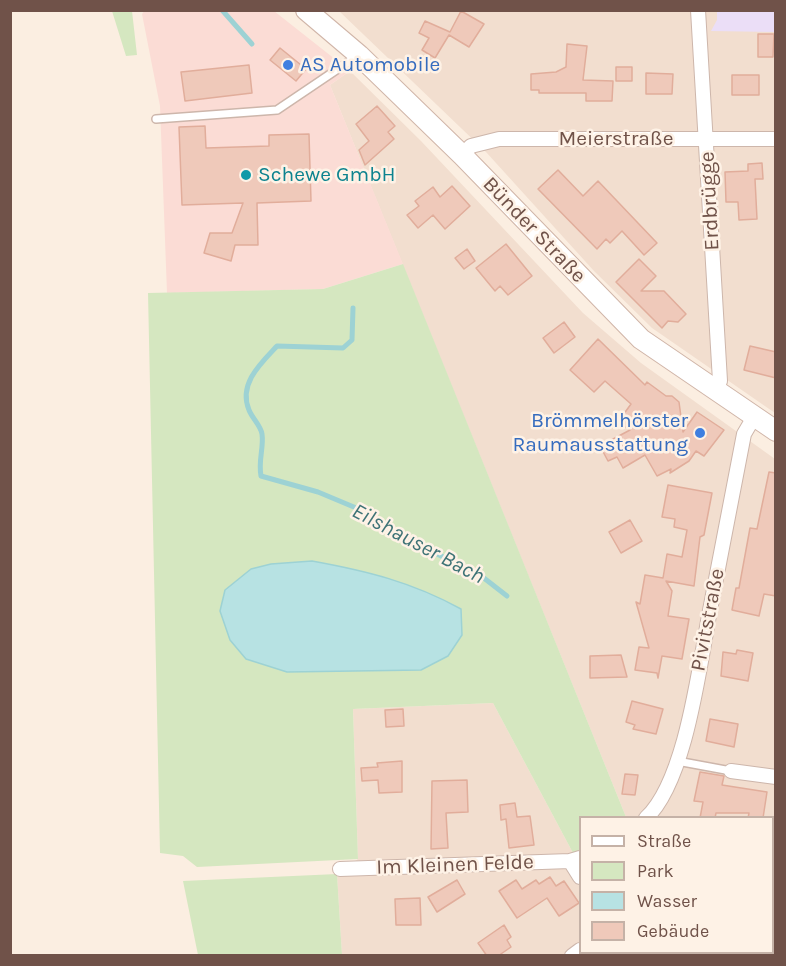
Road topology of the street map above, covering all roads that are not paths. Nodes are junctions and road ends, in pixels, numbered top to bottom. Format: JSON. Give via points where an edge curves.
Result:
{"nodes":[{"id":1,"x":306,"y":10,"type":"edge"},
{"id":2,"x":698,"y":10,"type":"edge"},
{"id":3,"x":359,"y":55,"type":"junction"},
{"id":4,"x":156,"y":119,"type":"dead end"},
{"id":5,"x":706,"y":139,"type":"junction"},
{"id":6,"x":776,"y":139,"type":"edge"},
{"id":7,"x":462,"y":155,"type":"junction"},
{"id":8,"x":715,"y":390,"type":"junction"},
{"id":9,"x":754,"y":417,"type":"junction"},
{"id":10,"x":776,"y":431,"type":"edge"},
{"id":11,"x":677,"y":761,"type":"junction"},
{"id":12,"x":731,"y":771,"type":"joint"},
{"id":13,"x":776,"y":777,"type":"edge"},
{"id":14,"x":648,"y":816,"type":"edge"},
{"id":15,"x":575,"y":860,"type":"edge"},
{"id":16,"x":340,"y":869,"type":"dead end"}],
"edges":[{"from":1,"to":3,"type":"main road","name":"Bünder Straße"},
{"from":2,"to":5,"type":"street","name":"Erdbrügge"},
{"from":3,"to":4,"type":"lane","via":[[277,110]]},
{"from":3,"to":7,"type":"main road","name":"Bünder Straße"},
{"from":5,"to":6,"type":"street","name":"Meierstraße"},
{"from":5,"to":7,"type":"street","name":"Meierstraße","via":[[499,139],[471,146]]},
{"from":5,"to":8,"type":"street","name":"Erdbrügge","via":[[720,381]]},
{"from":7,"to":8,"type":"main road","name":"Bünder Straße","via":[[627,326]]},
{"from":8,"to":9,"type":"main road","name":"Bünder Straße"},
{"from":9,"to":10,"type":"main road","name":"Bünder Straße"},
{"from":9,"to":11,"type":"street","name":"Pivitstraße","via":[[744,434],[691,710]]},
{"from":11,"to":12,"type":"lane"},
{"from":11,"to":14,"type":"street","name":"Pivitstraße","via":[[657,808]]},
{"from":12,"to":13,"type":"street"},
{"from":15,"to":16,"type":"street","name":"Im Kleinen Felde"}]}
